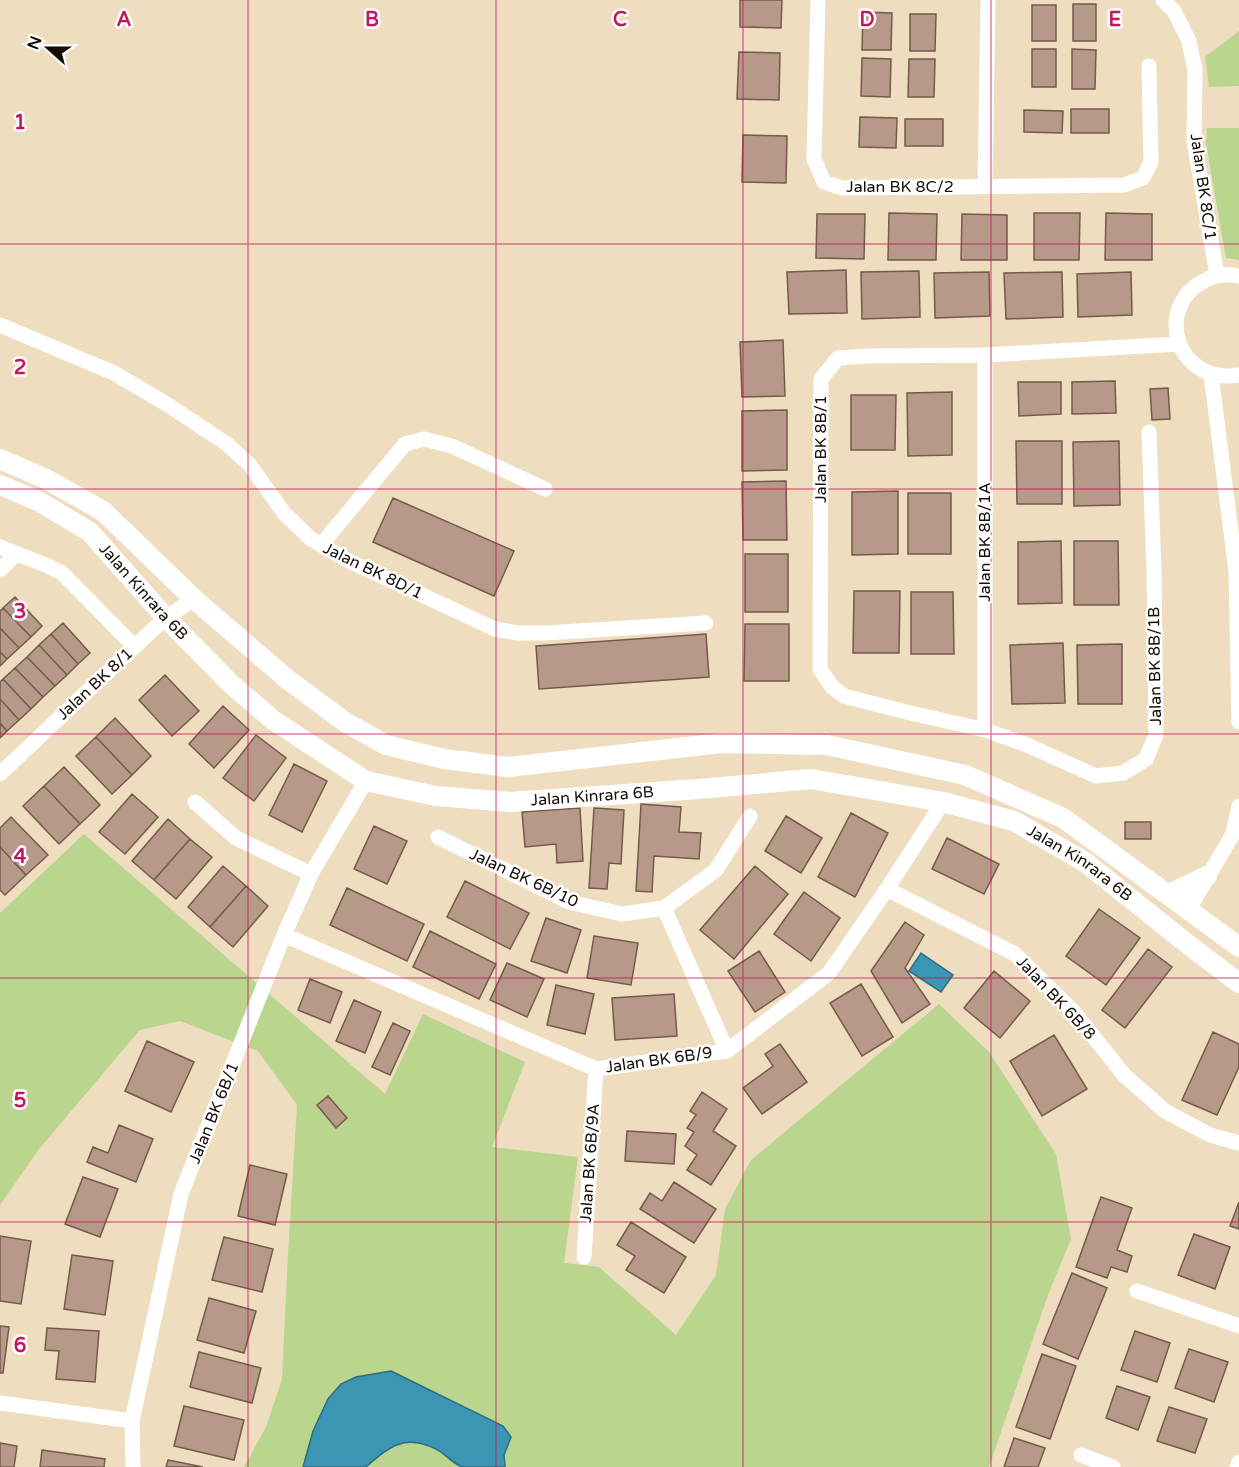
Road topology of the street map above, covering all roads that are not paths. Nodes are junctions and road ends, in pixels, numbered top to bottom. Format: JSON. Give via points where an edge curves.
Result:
{"nodes":[{"id":1,"x":818,"y":0,"type":"edge"},
{"id":2,"x":988,"y":0,"type":"edge"},
{"id":3,"x":1163,"y":0,"type":"edge"},
{"id":4,"x":1149,"y":66,"type":"dead end"},
{"id":5,"x":985,"y":187,"type":"junction"},
{"id":6,"x":1217,"y":275,"type":"junction"},
{"id":7,"x":1239,"y":276,"type":"edge"},
{"id":8,"x":0,"y":325,"type":"edge"},
{"id":9,"x":1179,"y":344,"type":"junction"},
{"id":10,"x":986,"y":355,"type":"junction"},
{"id":11,"x":1211,"y":374,"type":"junction"},
{"id":12,"x":1239,"y":375,"type":"edge"},
{"id":13,"x":1149,"y":432,"type":"dead end"},
{"id":14,"x":0,"y":459,"type":"edge"},
{"id":15,"x":0,"y":485,"type":"edge"},
{"id":16,"x":545,"y":489,"type":"dead end"},
{"id":17,"x":321,"y":545,"type":"junction"},
{"id":18,"x":0,"y":547,"type":"edge"},
{"id":19,"x":16,"y":554,"type":"junction"},
{"id":20,"x":0,"y":570,"type":"edge"},
{"id":21,"x":194,"y":599,"type":"junction"},
{"id":22,"x":166,"y":618,"type":"junction"},
{"id":23,"x":706,"y":623,"type":"dead end"},
{"id":24,"x":135,"y":647,"type":"junction"},
{"id":25,"x":1239,"y":722,"type":"edge"},
{"id":26,"x":985,"y":729,"type":"junction"},
{"id":27,"x":0,"y":774,"type":"edge"},
{"id":28,"x":366,"y":781,"type":"junction"},
{"id":29,"x":195,"y":802,"type":"dead end"},
{"id":30,"x":943,"y":802,"type":"junction"},
{"id":31,"x":1239,"y":806,"type":"edge"},
{"id":32,"x":750,"y":816,"type":"dead end"},
{"id":33,"x":438,"y":837,"type":"dead end"},
{"id":34,"x":311,"y":874,"type":"junction"},
{"id":35,"x":1207,"y":876,"type":"junction"},
{"id":36,"x":887,"y":889,"type":"junction"},
{"id":37,"x":1169,"y":894,"type":"junction"},
{"id":38,"x":664,"y":909,"type":"junction"},
{"id":39,"x":1189,"y":909,"type":"junction"},
{"id":40,"x":284,"y":935,"type":"junction"},
{"id":41,"x":1190,"y":946,"type":"junction"},
{"id":42,"x":1239,"y":947,"type":"edge"},
{"id":43,"x":1239,"y":983,"type":"edge"},
{"id":44,"x":727,"y":1051,"type":"junction"},
{"id":45,"x":597,"y":1069,"type":"junction"},
{"id":46,"x":1239,"y":1143,"type":"edge"},
{"id":47,"x":584,"y":1257,"type":"dead end"},
{"id":48,"x":1137,"y":1291,"type":"dead end"},
{"id":49,"x":1239,"y":1326,"type":"edge"},
{"id":50,"x":0,"y":1402,"type":"edge"},
{"id":51,"x":132,"y":1421,"type":"junction"},
{"id":52,"x":1081,"y":1455,"type":"dead end"},
{"id":53,"x":1239,"y":1461,"type":"edge"},
{"id":54,"x":133,"y":1467,"type":"edge"},
{"id":55,"x":1113,"y":1467,"type":"edge"},
{"id":56,"x":1237,"y":1467,"type":"edge"}],
"edges":[{"from":1,"to":5,"type":"street","name":"Jalan BK 8C/2","via":[[814,159],[824,182],[842,188]]},
{"from":2,"to":5,"type":"street"},
{"from":3,"to":6,"type":"street","name":"Jalan BK 8C/1","via":[[1174,11],[1189,40],[1195,70],[1194,141]]},
{"from":4,"to":5,"type":"street","name":"Jalan BK 8C/2","via":[[1151,162],[1143,178],[1124,185]]},
{"from":6,"to":7,"type":"street"},
{"from":6,"to":9,"type":"street","via":[[1197,284],[1182,301],[1176,322]]},
{"from":8,"to":17,"type":"street","name":"Jalan BK 8D/1","via":[[114,373],[227,444],[250,465],[284,513]]},
{"from":9,"to":10,"type":"street","name":"Jalan BK 8B/1"},
{"from":9,"to":11,"type":"street","via":[[1192,363]]},
{"from":10,"to":26,"type":"street","name":"Jalan BK 8B/1A"},
{"from":10,"to":26,"type":"street","name":"Jalan BK 8B/1","via":[[838,358],[821,380],[820,669],[844,696]]},
{"from":11,"to":12,"type":"street"},
{"from":11,"to":25,"type":"street","via":[[1236,571]]},
{"from":13,"to":26,"type":"street","name":"Jalan BK 8B/1B","via":[[1156,735],[1146,759],[1123,773],[1096,776]]},
{"from":14,"to":21,"type":"street","name":"Jalan Kinrara 6B","via":[[103,511]]},
{"from":15,"to":22,"type":"street","name":"Jalan Kinrara 6B","via":[[40,502],[90,532]]},
{"from":16,"to":17,"type":"street","via":[[452,446],[424,439],[405,444]]},
{"from":17,"to":23,"type":"street","name":"Jalan BK 8D/1","via":[[495,629],[546,633]]},
{"from":18,"to":19,"type":"street"},
{"from":19,"to":20,"type":"street"},
{"from":19,"to":24,"type":"street","via":[[62,573]]},
{"from":21,"to":22,"type":"street","name":"Jalan BK 8/1"},
{"from":21,"to":37,"type":"street","name":"Jalan Kinrara 6B","via":[[287,679],[345,722],[386,745],[444,759],[508,766],[722,743],[827,745],[966,775],[1063,818]]},
{"from":22,"to":24,"type":"street","name":"Jalan BK 8/1"},
{"from":22,"to":28,"type":"street","name":"Jalan Kinrara 6B","via":[[273,720]]},
{"from":24,"to":27,"type":"street","name":"Jalan BK 8/1"},
{"from":28,"to":30,"type":"street","name":"Jalan Kinrara 6B","via":[[436,796],[510,802],[811,779]]},
{"from":28,"to":34,"type":"street","name":"Jalan BK 6B/1"},
{"from":29,"to":34,"type":"street","via":[[236,838]]},
{"from":30,"to":36,"type":"street","name":"Jalan BK 6B/9"},
{"from":30,"to":41,"type":"street","name":"Jalan Kinrara 6B","via":[[1014,821],[1085,861]]},
{"from":31,"to":35,"type":"street","via":[[1233,834]]},
{"from":32,"to":38,"type":"street","via":[[716,870]]},
{"from":33,"to":38,"type":"street","name":"Jalan BK 6B/10","via":[[569,902],[622,914]]},
{"from":34,"to":40,"type":"street","name":"Jalan BK 6B/1"},
{"from":35,"to":37,"type":"street"},
{"from":35,"to":39,"type":"street"},
{"from":36,"to":44,"type":"street","name":"Jalan BK 6B/9","via":[[830,973]]},
{"from":36,"to":46,"type":"street","name":"Jalan BK 6B/8","via":[[1015,954],[1073,1011],[1125,1076],[1165,1111],[1210,1134]]},
{"from":37,"to":39,"type":"street","name":"Jalan Kinrara 6B"},
{"from":38,"to":44,"type":"street"},
{"from":39,"to":41,"type":"street","via":[[1184,933]]},
{"from":39,"to":42,"type":"street","name":"Jalan Kinrara 6B"},
{"from":40,"to":45,"type":"street","name":"Jalan BK 6B/9"},
{"from":40,"to":51,"type":"street","name":"Jalan BK 6B/1","via":[[181,1194]]},
{"from":41,"to":43,"type":"street","name":"Jalan Kinrara 6B"},
{"from":44,"to":45,"type":"street","name":"Jalan BK 6B/9"},
{"from":45,"to":47,"type":"street","name":"Jalan BK 6B/9A"},
{"from":48,"to":49,"type":"street"},
{"from":50,"to":51,"type":"street"},
{"from":51,"to":54,"type":"street","name":"Jalan BK 6B/1"},
{"from":52,"to":55,"type":"street"},
{"from":53,"to":56,"type":"street"}]}
